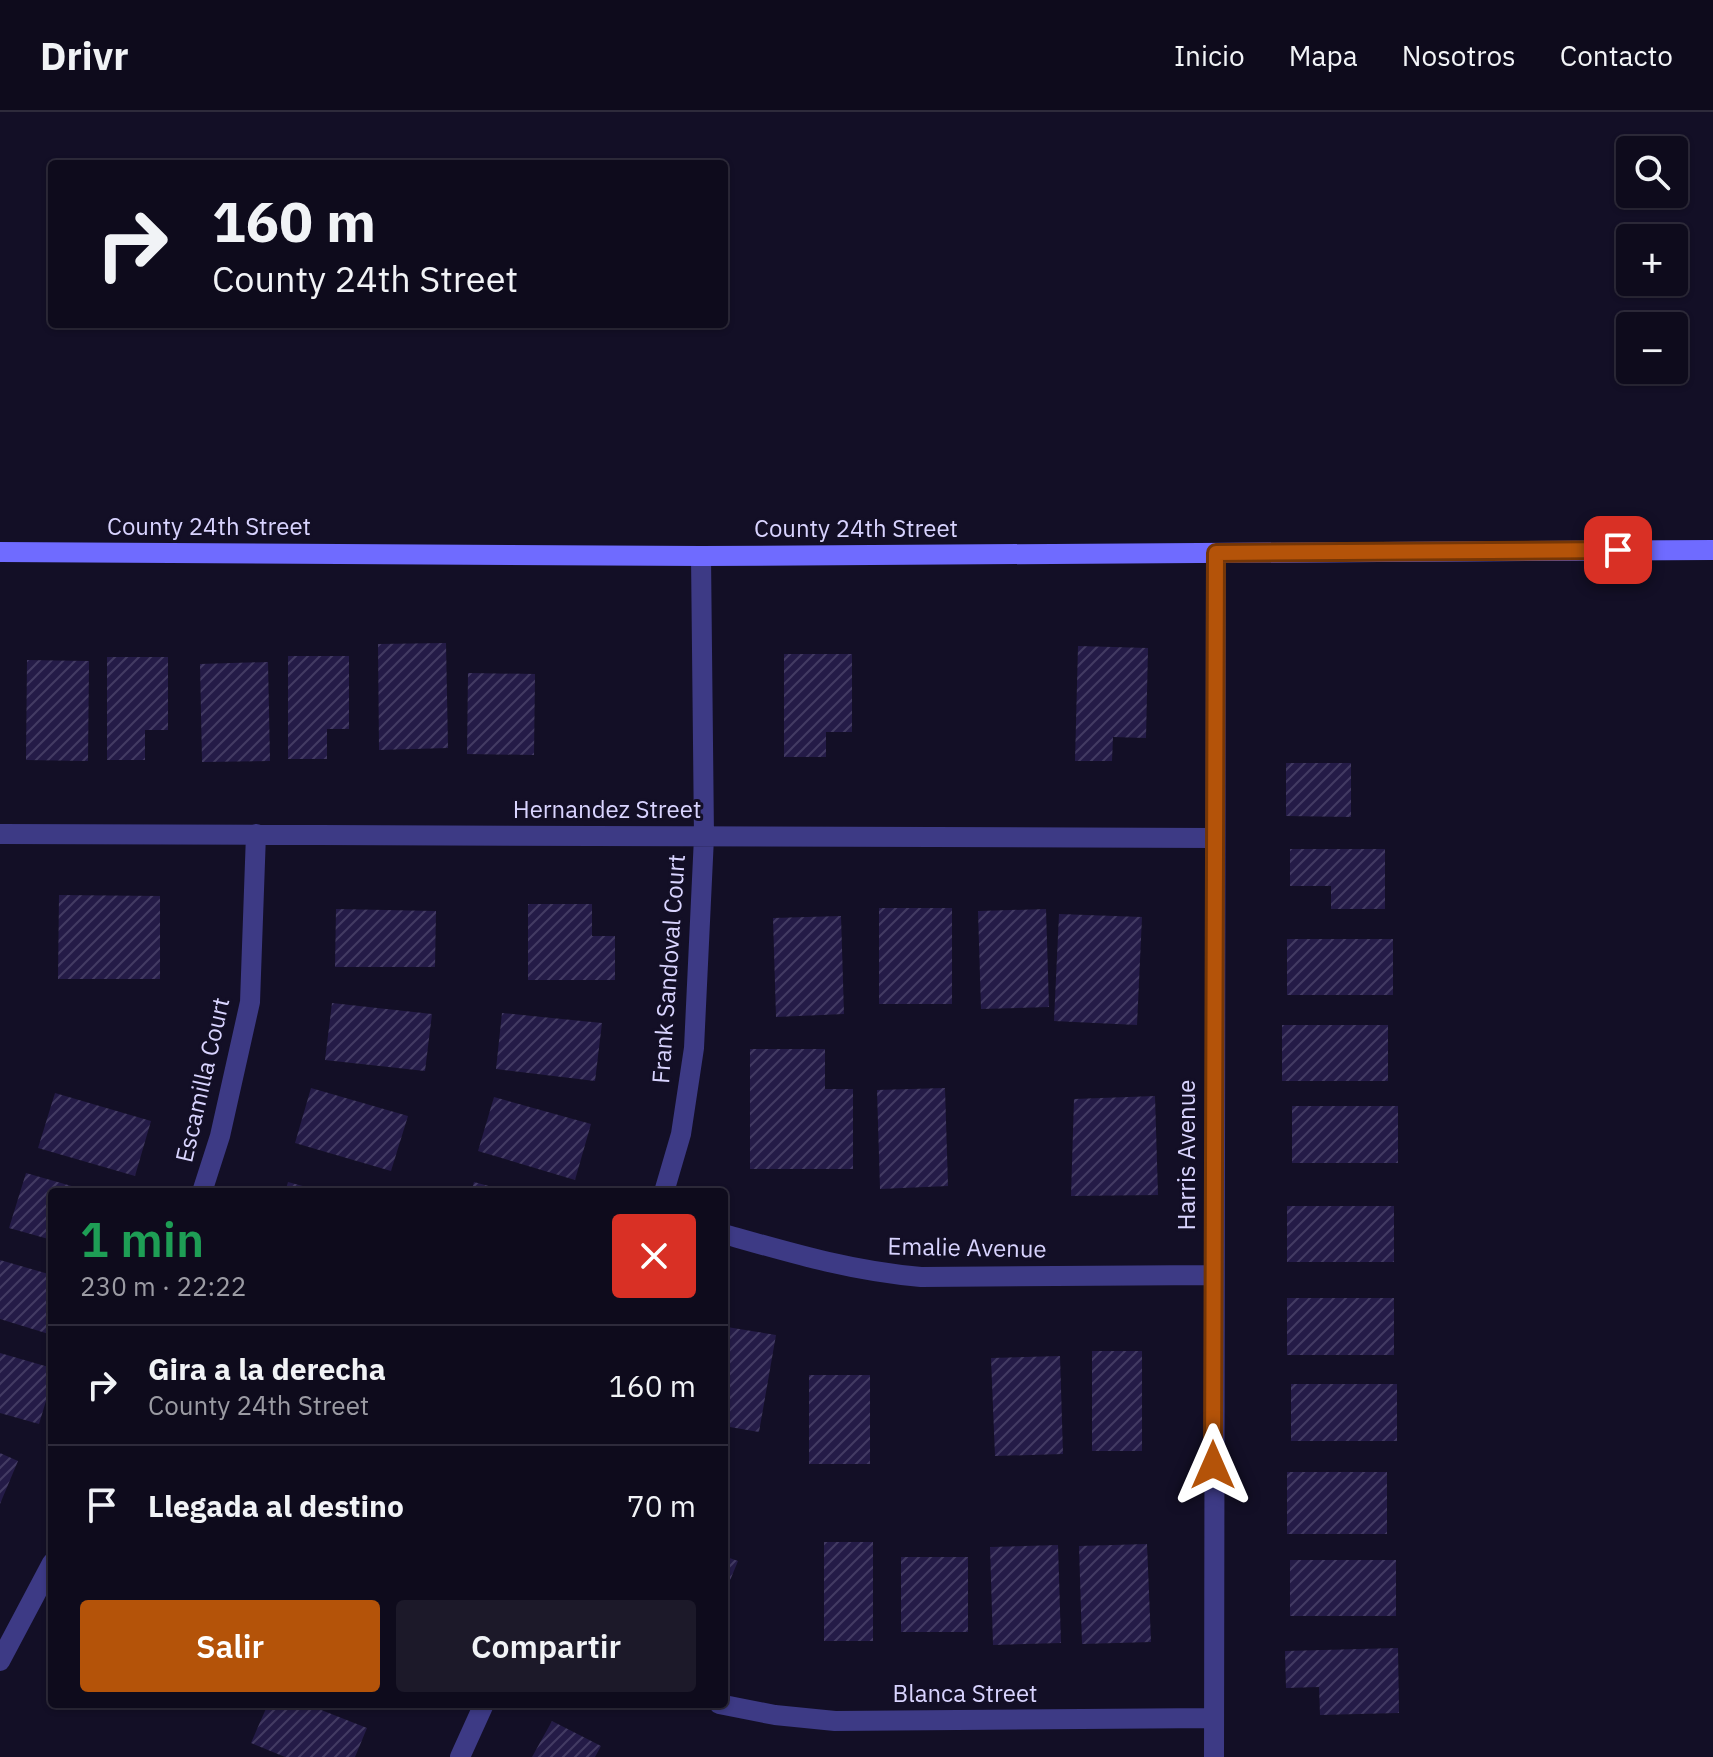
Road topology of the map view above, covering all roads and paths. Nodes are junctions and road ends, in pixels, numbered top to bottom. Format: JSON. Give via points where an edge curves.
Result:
{"nodes":[{"id":1,"x":1713,"y":550,"type":"edge"},
{"id":2,"x":0,"y":552,"type":"edge"},
{"id":3,"x":1216,"y":553,"type":"junction"},
{"id":4,"x":701,"y":556,"type":"junction"},
{"id":5,"x":0,"y":834,"type":"edge"},
{"id":6,"x":256,"y":834,"type":"junction"},
{"id":7,"x":704,"y":837,"type":"junction"},
{"id":8,"x":1213,"y":838,"type":"junction"},
{"id":9,"x":203,"y":1188,"type":"edge"},
{"id":10,"x":665,"y":1188,"type":"edge"},
{"id":11,"x":728,"y":1235,"type":"edge"},
{"id":12,"x":1213,"y":1275,"type":"junction"},
{"id":13,"x":48,"y":1571,"type":"edge"},
{"id":14,"x":0,"y":1661,"type":"edge"},
{"id":15,"x":728,"y":1706,"type":"edge"},
{"id":16,"x":482,"y":1708,"type":"edge"},
{"id":17,"x":1213,"y":1718,"type":"junction"},
{"id":18,"x":460,"y":1757,"type":"edge"},
{"id":19,"x":1214,"y":1757,"type":"edge"}],
"edges":[{"from":1,"to":3,"type":"main road","name":"County 24th Street"},
{"from":2,"to":4,"type":"main road","name":"County 24th Street"},
{"from":3,"to":4,"type":"main road","name":"County 24th Street"},
{"from":3,"to":8,"type":"street","name":"Harris Avenue"},
{"from":4,"to":7,"type":"street","name":"Frank Sandoval Court"},
{"from":5,"to":6,"type":"street","name":"Hernandez Street"},
{"from":6,"to":7,"type":"street","name":"Hernandez Street"},
{"from":6,"to":9,"type":"street","name":"Escamilla Court","via":[[250,1002]]},
{"from":7,"to":8,"type":"street","name":"Hernandez Street"},
{"from":7,"to":10,"type":"street","name":"Frank Sandoval Court","via":[[694,1048],[681,1134]]},
{"from":8,"to":12,"type":"street","name":"Harris Avenue"},
{"from":11,"to":12,"type":"street","name":"Emalie Avenue","via":[[879,1274]]},
{"from":12,"to":17,"type":"street","name":"Harris Avenue"},
{"from":13,"to":14,"type":"street"},
{"from":15,"to":17,"type":"street","name":"Blanca Street","via":[[835,1721]]},
{"from":16,"to":18,"type":"street"},
{"from":17,"to":19,"type":"street","name":"Harris Avenue"}]}
